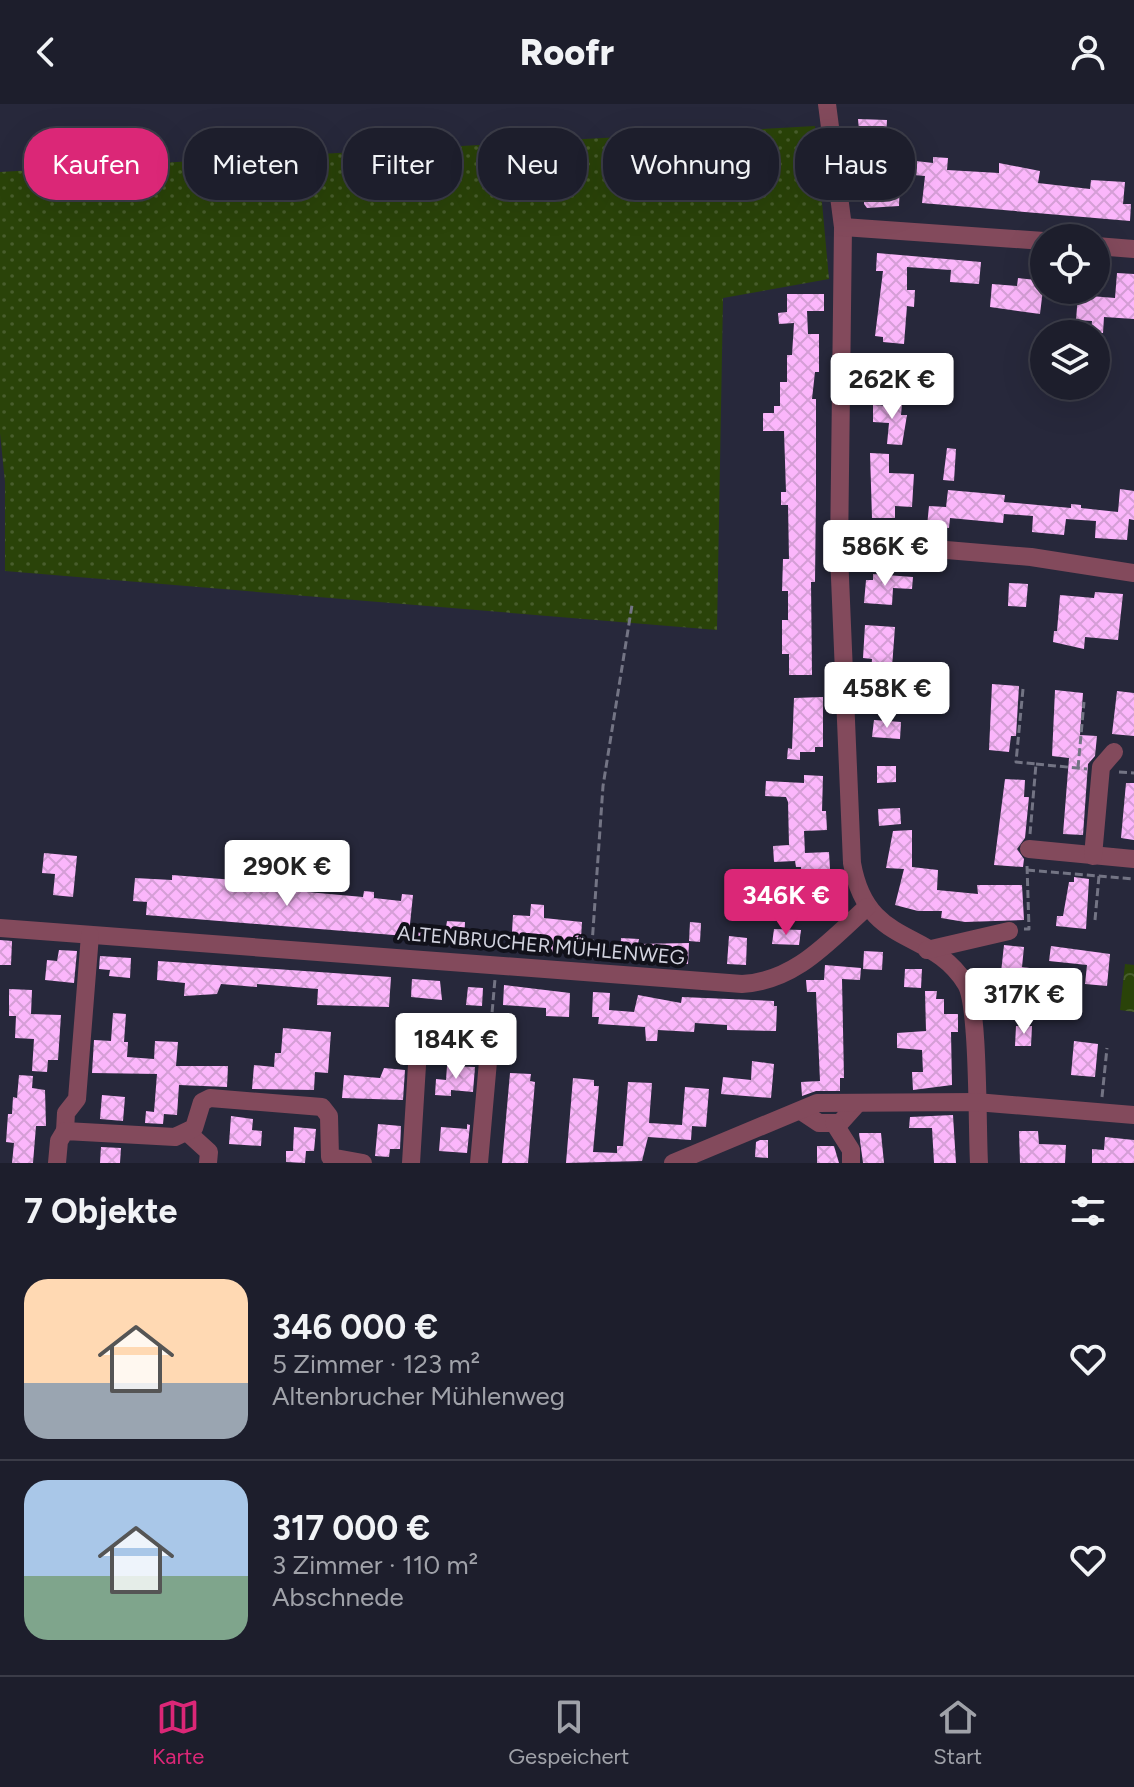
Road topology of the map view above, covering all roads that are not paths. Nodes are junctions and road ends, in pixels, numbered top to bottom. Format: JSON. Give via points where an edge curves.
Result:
{"nodes":[{"id":1,"x":827,"y":104,"type":"edge"},
{"id":2,"x":843,"y":227,"type":"junction"},
{"id":3,"x":1030,"y":240,"type":"edge"},
{"id":4,"x":1110,"y":247,"type":"edge"},
{"id":5,"x":1134,"y":249,"type":"edge"},
{"id":6,"x":839,"y":541,"type":"junction"},
{"id":7,"x":1134,"y":573,"type":"edge"},
{"id":8,"x":1114,"y":752,"type":"dead end"},
{"id":9,"x":1029,"y":849,"type":"road end"},
{"id":10,"x":1093,"y":856,"type":"junction"},
{"id":11,"x":1134,"y":859,"type":"edge"},
{"id":12,"x":867,"y":907,"type":"junction"},
{"id":13,"x":0,"y":928,"type":"edge"},
{"id":14,"x":1009,"y":931,"type":"road end"},
{"id":15,"x":90,"y":935,"type":"junction"},
{"id":16,"x":927,"y":950,"type":"junction"},
{"id":17,"x":489,"y":1050,"type":"road end"},
{"id":18,"x":417,"y":1065,"type":"dead end"},
{"id":19,"x":976,"y":1102,"type":"junction"},
{"id":20,"x":858,"y":1103,"type":"junction"},
{"id":21,"x":801,"y":1111,"type":"junction"},
{"id":22,"x":1134,"y":1115,"type":"edge"},
{"id":23,"x":834,"y":1123,"type":"junction"},
{"id":24,"x":65,"y":1131,"type":"junction"},
{"id":25,"x":187,"y":1132,"type":"junction"},
{"id":26,"x":328,"y":1160,"type":"edge"},
{"id":27,"x":57,"y":1163,"type":"edge"},
{"id":28,"x":208,"y":1163,"type":"edge"},
{"id":29,"x":363,"y":1163,"type":"edge"},
{"id":30,"x":411,"y":1163,"type":"edge"},
{"id":31,"x":479,"y":1163,"type":"edge"},
{"id":32,"x":673,"y":1163,"type":"edge"},
{"id":33,"x":851,"y":1163,"type":"edge"},
{"id":34,"x":979,"y":1163,"type":"edge"}],
"edges":[{"from":1,"to":2,"type":"street"},
{"from":2,"to":3,"type":"street"},
{"from":2,"to":6,"type":"street"},
{"from":4,"to":5,"type":"street"},
{"from":6,"to":7,"type":"street","via":[[1016,555]]},
{"from":6,"to":12,"type":"street","via":[[852,863]]},
{"from":8,"to":10,"type":"street","via":[[1101,767]]},
{"from":9,"to":10,"type":"street"},
{"from":10,"to":11,"type":"street"},
{"from":12,"to":15,"type":"street","name":"ALTENBRUCHER MÜHLENWEG","via":[[797,968],[763,983]]},
{"from":12,"to":16,"type":"street","via":[[881,924]]},
{"from":13,"to":15,"type":"street","name":"ALTENBRUCHER MÜHLENWEG"},
{"from":14,"to":16,"type":"street"},
{"from":15,"to":24,"type":"street","via":[[77,1099],[66,1113]]},
{"from":16,"to":19,"type":"street","via":[[957,973],[971,998]]},
{"from":17,"to":31,"type":"street"},
{"from":18,"to":30,"type":"street"},
{"from":19,"to":20,"type":"street"},
{"from":19,"to":22,"type":"street"},
{"from":19,"to":34,"type":"street"},
{"from":20,"to":21,"type":"street","via":[[817,1103]]},
{"from":20,"to":23,"type":"street"},
{"from":21,"to":23,"type":"street","via":[[819,1123]]},
{"from":21,"to":32,"type":"street"},
{"from":23,"to":33,"type":"street","via":[[851,1150]]},
{"from":24,"to":25,"type":"street","via":[[175,1137]]},
{"from":24,"to":27,"type":"street"},
{"from":25,"to":26,"type":"street","via":[[194,1128],[202,1102],[210,1098],[322,1107],[329,1116]]},
{"from":25,"to":28,"type":"street","via":[[209,1152]]},
{"from":26,"to":29,"type":"street"}]}
